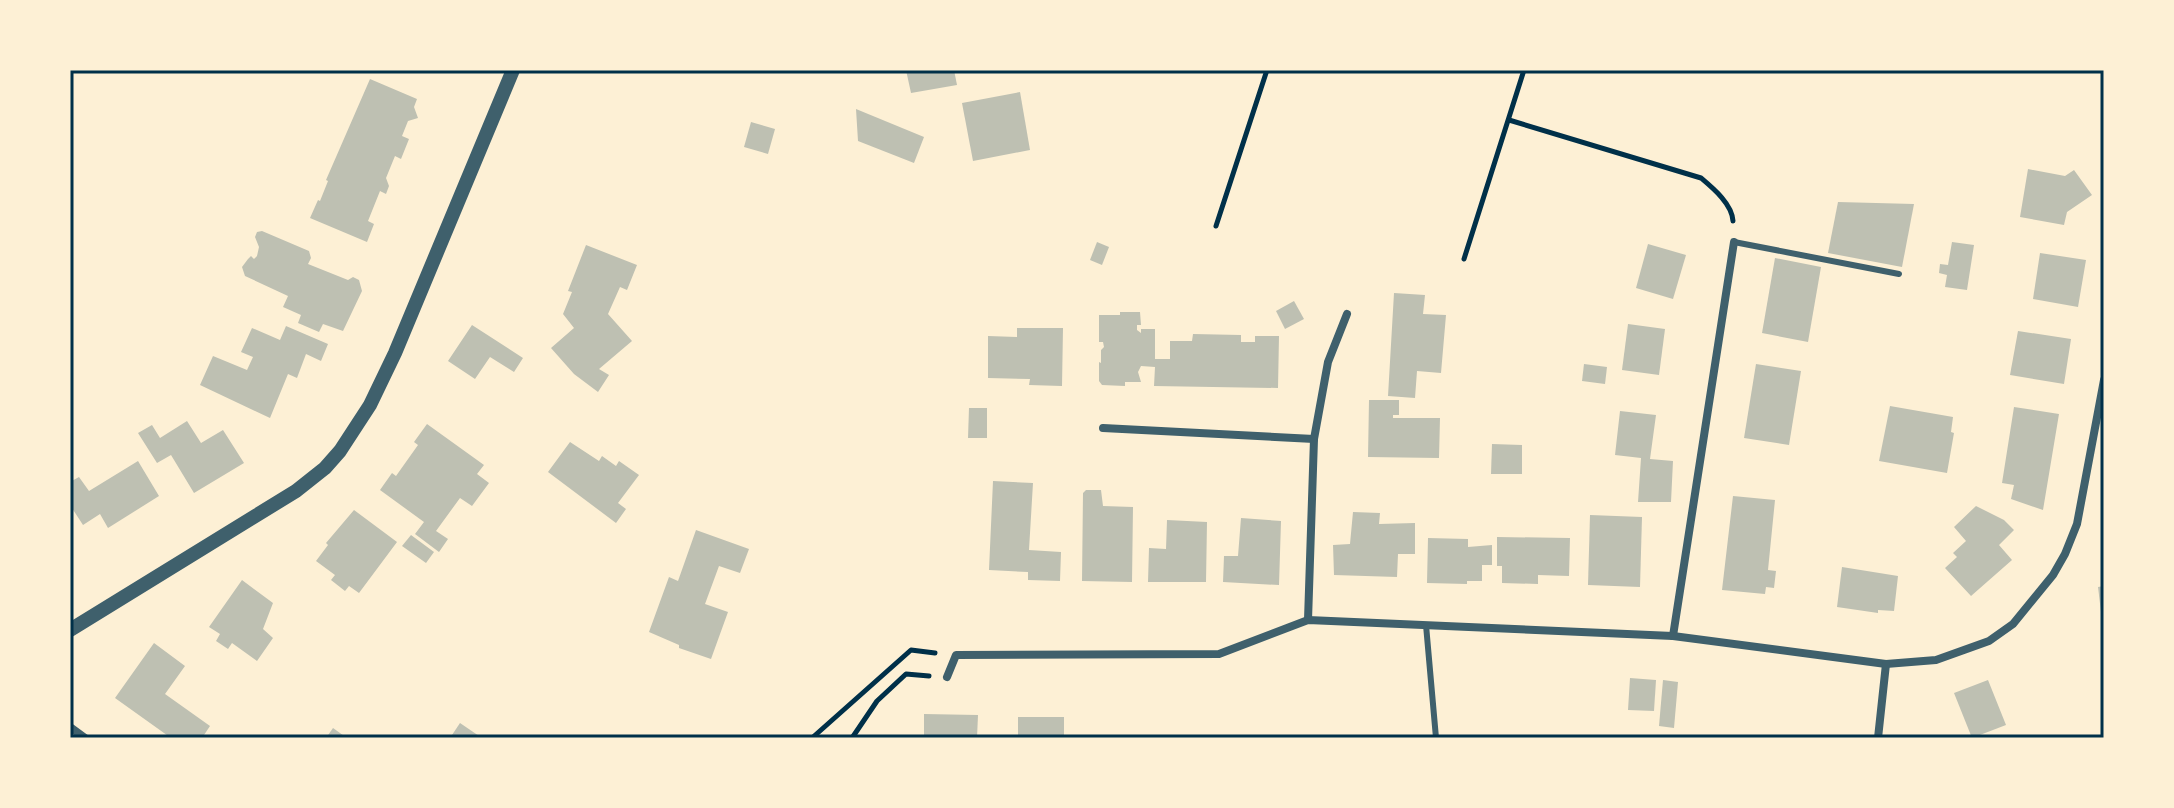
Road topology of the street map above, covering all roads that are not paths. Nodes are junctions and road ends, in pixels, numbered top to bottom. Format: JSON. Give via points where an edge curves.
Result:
{"nodes":[{"id":1,"x":513,"y":70,"type":"edge"},
{"id":2,"x":1734,"y":242,"type":"joint"},
{"id":3,"x":1899,"y":274,"type":"dead end"},
{"id":4,"x":1347,"y":314,"type":"dead end"},
{"id":5,"x":2104,"y":380,"type":"edge"},
{"id":6,"x":1103,"y":428,"type":"dead end"},
{"id":7,"x":1314,"y":439,"type":"junction"},
{"id":8,"x":1308,"y":620,"type":"junction"},
{"id":9,"x":1426,"y":625,"type":"junction"},
{"id":10,"x":70,"y":630,"type":"edge"},
{"id":11,"x":1673,"y":636,"type":"junction"},
{"id":12,"x":1886,"y":664,"type":"junction"},
{"id":13,"x":947,"y":677,"type":"road end"},
{"id":14,"x":70,"y":727,"type":"edge"},
{"id":15,"x":85,"y":738,"type":"edge"},
{"id":16,"x":1436,"y":738,"type":"edge"},
{"id":17,"x":1878,"y":738,"type":"edge"}],
"edges":[{"from":1,"to":10,"type":"street","via":[[395,353],[340,451],[296,491]]},
{"from":2,"to":3,"type":"lane"},
{"from":2,"to":11,"type":"street"},
{"from":4,"to":7,"type":"street","via":[[1328,362]]},
{"from":5,"to":12,"type":"street","via":[[2077,524],[2065,554],[2034,601],[1989,641],[1964,652]]},
{"from":6,"to":7,"type":"street"},
{"from":7,"to":8,"type":"street"},
{"from":8,"to":9,"type":"street"},
{"from":8,"to":13,"type":"street","via":[[1219,654],[956,655]]},
{"from":9,"to":11,"type":"street"},
{"from":9,"to":16,"type":"lane"},
{"from":11,"to":12,"type":"street"},
{"from":12,"to":17,"type":"street"},
{"from":14,"to":15,"type":"street"}]}
